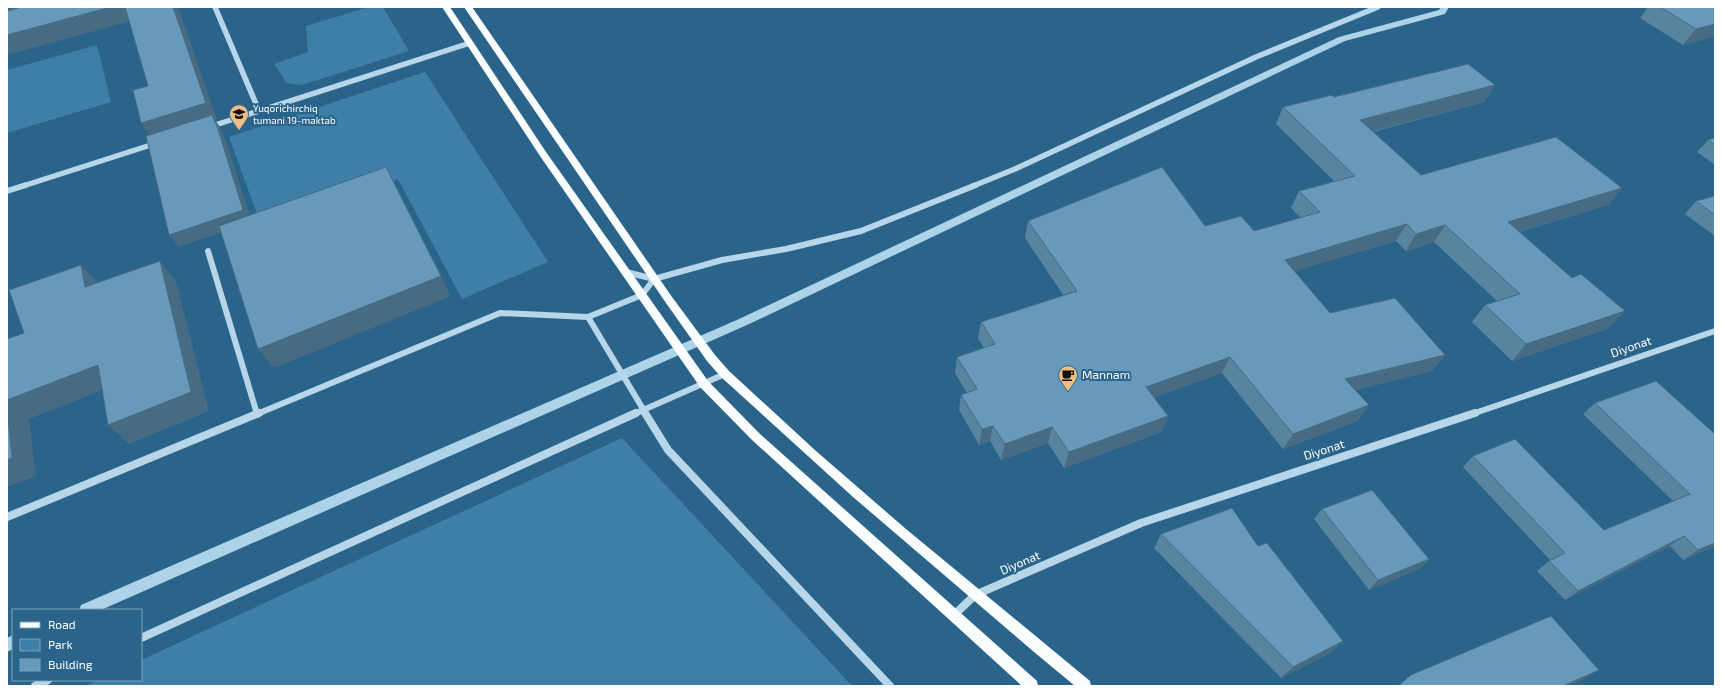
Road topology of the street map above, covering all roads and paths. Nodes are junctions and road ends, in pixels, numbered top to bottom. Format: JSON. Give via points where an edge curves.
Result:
{"nodes":[{"id":1,"x":215,"y":7,"type":"edge"},
{"id":2,"x":446,"y":7,"type":"edge"},
{"id":3,"x":468,"y":7,"type":"edge"},
{"id":4,"x":1378,"y":7,"type":"edge"},
{"id":5,"x":470,"y":43,"type":"junction"},
{"id":6,"x":259,"y":110,"type":"junction"},
{"id":7,"x":200,"y":130,"type":"edge"},
{"id":8,"x":163,"y":142,"type":"edge"},
{"id":9,"x":7,"y":191,"type":"edge"},
{"id":10,"x":208,"y":252,"type":"dead end"},
{"id":11,"x":626,"y":272,"type":"junction"},
{"id":12,"x":654,"y":279,"type":"junction"},
{"id":13,"x":642,"y":295,"type":"junction"},
{"id":14,"x":588,"y":317,"type":"junction"},
{"id":15,"x":1715,"y":331,"type":"edge"},
{"id":16,"x":724,"y":374,"type":"junction"},
{"id":17,"x":704,"y":384,"type":"junction"},
{"id":18,"x":644,"y":409,"type":"junction"},
{"id":19,"x":257,"y":414,"type":"junction"},
{"id":20,"x":7,"y":517,"type":"edge"},
{"id":21,"x":975,"y":595,"type":"junction"},
{"id":22,"x":953,"y":616,"type":"junction"},
{"id":23,"x":142,"y":638,"type":"edge"},
{"id":24,"x":46,"y":681,"type":"edge"},
{"id":25,"x":35,"y":686,"type":"edge"},
{"id":26,"x":890,"y":686,"type":"edge"},
{"id":27,"x":1032,"y":686,"type":"edge"},
{"id":28,"x":1085,"y":686,"type":"edge"}],
"edges":[{"from":1,"to":6,"type":"street"},
{"from":2,"to":5,"type":"main road"},
{"from":3,"to":12,"type":"main road"},
{"from":4,"to":12,"type":"street","via":[[1256,57],[1015,169],[861,231],[786,249],[722,260]]},
{"from":5,"to":6,"type":"street"},
{"from":5,"to":11,"type":"main road","via":[[543,154]]},
{"from":6,"to":7,"type":"street"},
{"from":8,"to":9,"type":"street"},
{"from":10,"to":19,"type":"street"},
{"from":11,"to":12,"type":"street"},
{"from":11,"to":13,"type":"main road"},
{"from":12,"to":13,"type":"street"},
{"from":12,"to":16,"type":"main road"},
{"from":13,"to":14,"type":"street"},
{"from":13,"to":17,"type":"main road"},
{"from":14,"to":18,"type":"street"},
{"from":14,"to":19,"type":"street","via":[[500,313]]},
{"from":15,"to":21,"type":"street","name":"Diyonat","via":[[1141,523]]},
{"from":16,"to":17,"type":"street"},
{"from":16,"to":21,"type":"main road","via":[[827,469]]},
{"from":17,"to":18,"type":"street"},
{"from":17,"to":22,"type":"main road","via":[[756,437]]},
{"from":18,"to":23,"type":"street"},
{"from":18,"to":26,"type":"street","via":[[668,450]]},
{"from":19,"to":20,"type":"street"},
{"from":21,"to":22,"type":"street","name":"Diyonat"},
{"from":21,"to":28,"type":"main road"},
{"from":22,"to":27,"type":"main road"},
{"from":24,"to":25,"type":"street"}]}
